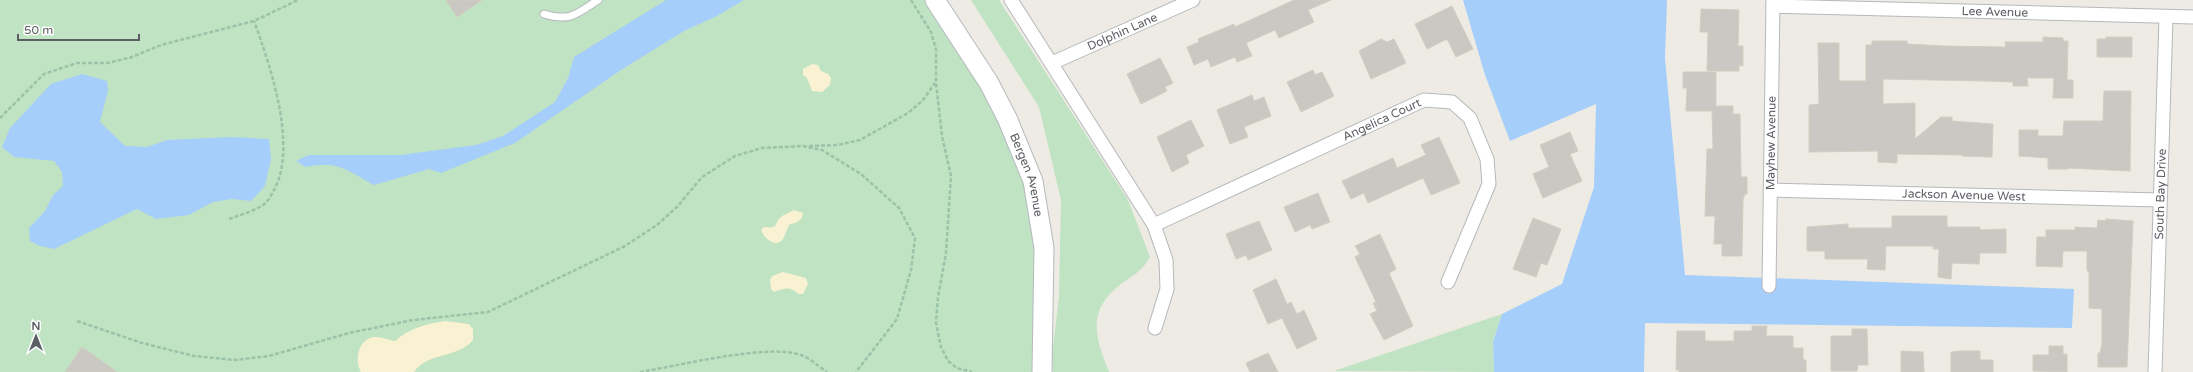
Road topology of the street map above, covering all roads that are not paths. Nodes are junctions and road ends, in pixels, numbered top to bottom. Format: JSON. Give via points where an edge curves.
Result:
{"nodes":[{"id":1,"x":598,"y":0,"type":"edge"},
{"id":2,"x":935,"y":0,"type":"edge"},
{"id":3,"x":1011,"y":0,"type":"edge"},
{"id":4,"x":1193,"y":0,"type":"edge"},
{"id":5,"x":1773,"y":3,"type":"edge"},
{"id":6,"x":544,"y":14,"type":"dead end"},
{"id":7,"x":2166,"y":17,"type":"junction"},
{"id":8,"x":2193,"y":17,"type":"edge"},
{"id":9,"x":1052,"y":63,"type":"junction"},
{"id":10,"x":1770,"y":190,"type":"junction"},
{"id":11,"x":2159,"y":200,"type":"junction"},
{"id":12,"x":1154,"y":225,"type":"junction"},
{"id":13,"x":1448,"y":282,"type":"dead end"},
{"id":14,"x":1768,"y":286,"type":"dead end"},
{"id":15,"x":1155,"y":328,"type":"dead end"},
{"id":16,"x":1042,"y":372,"type":"edge"},
{"id":17,"x":2155,"y":372,"type":"edge"}],
"edges":[{"from":1,"to":6,"type":"lane","via":[[574,16],[565,18]]},
{"from":2,"to":16,"type":"main road","name":"Bergen Avenue","via":[[989,83],[1007,118],[1033,181],[1044,248]]},
{"from":3,"to":9,"type":"street"},
{"from":4,"to":9,"type":"street","name":"Dolphin Lane"},
{"from":5,"to":7,"type":"street","name":"Lee Avenue"},
{"from":5,"to":10,"type":"street","name":"Mayhew Avenue"},
{"from":7,"to":8,"type":"street","name":"Lee Avenue"},
{"from":7,"to":11,"type":"street","name":"South Bay Drive"},
{"from":9,"to":12,"type":"street"},
{"from":10,"to":11,"type":"street","name":"Jackson Avenue West"},
{"from":10,"to":14,"type":"street","name":"Mayhew Avenue"},
{"from":11,"to":17,"type":"street","name":"South Bay Drive"},
{"from":12,"to":13,"type":"street","name":"Angelica Court","via":[[1424,100],[1452,102],[1470,118],[1487,159],[1489,184]]},
{"from":12,"to":15,"type":"street","via":[[1166,260],[1167,289]]}]}
